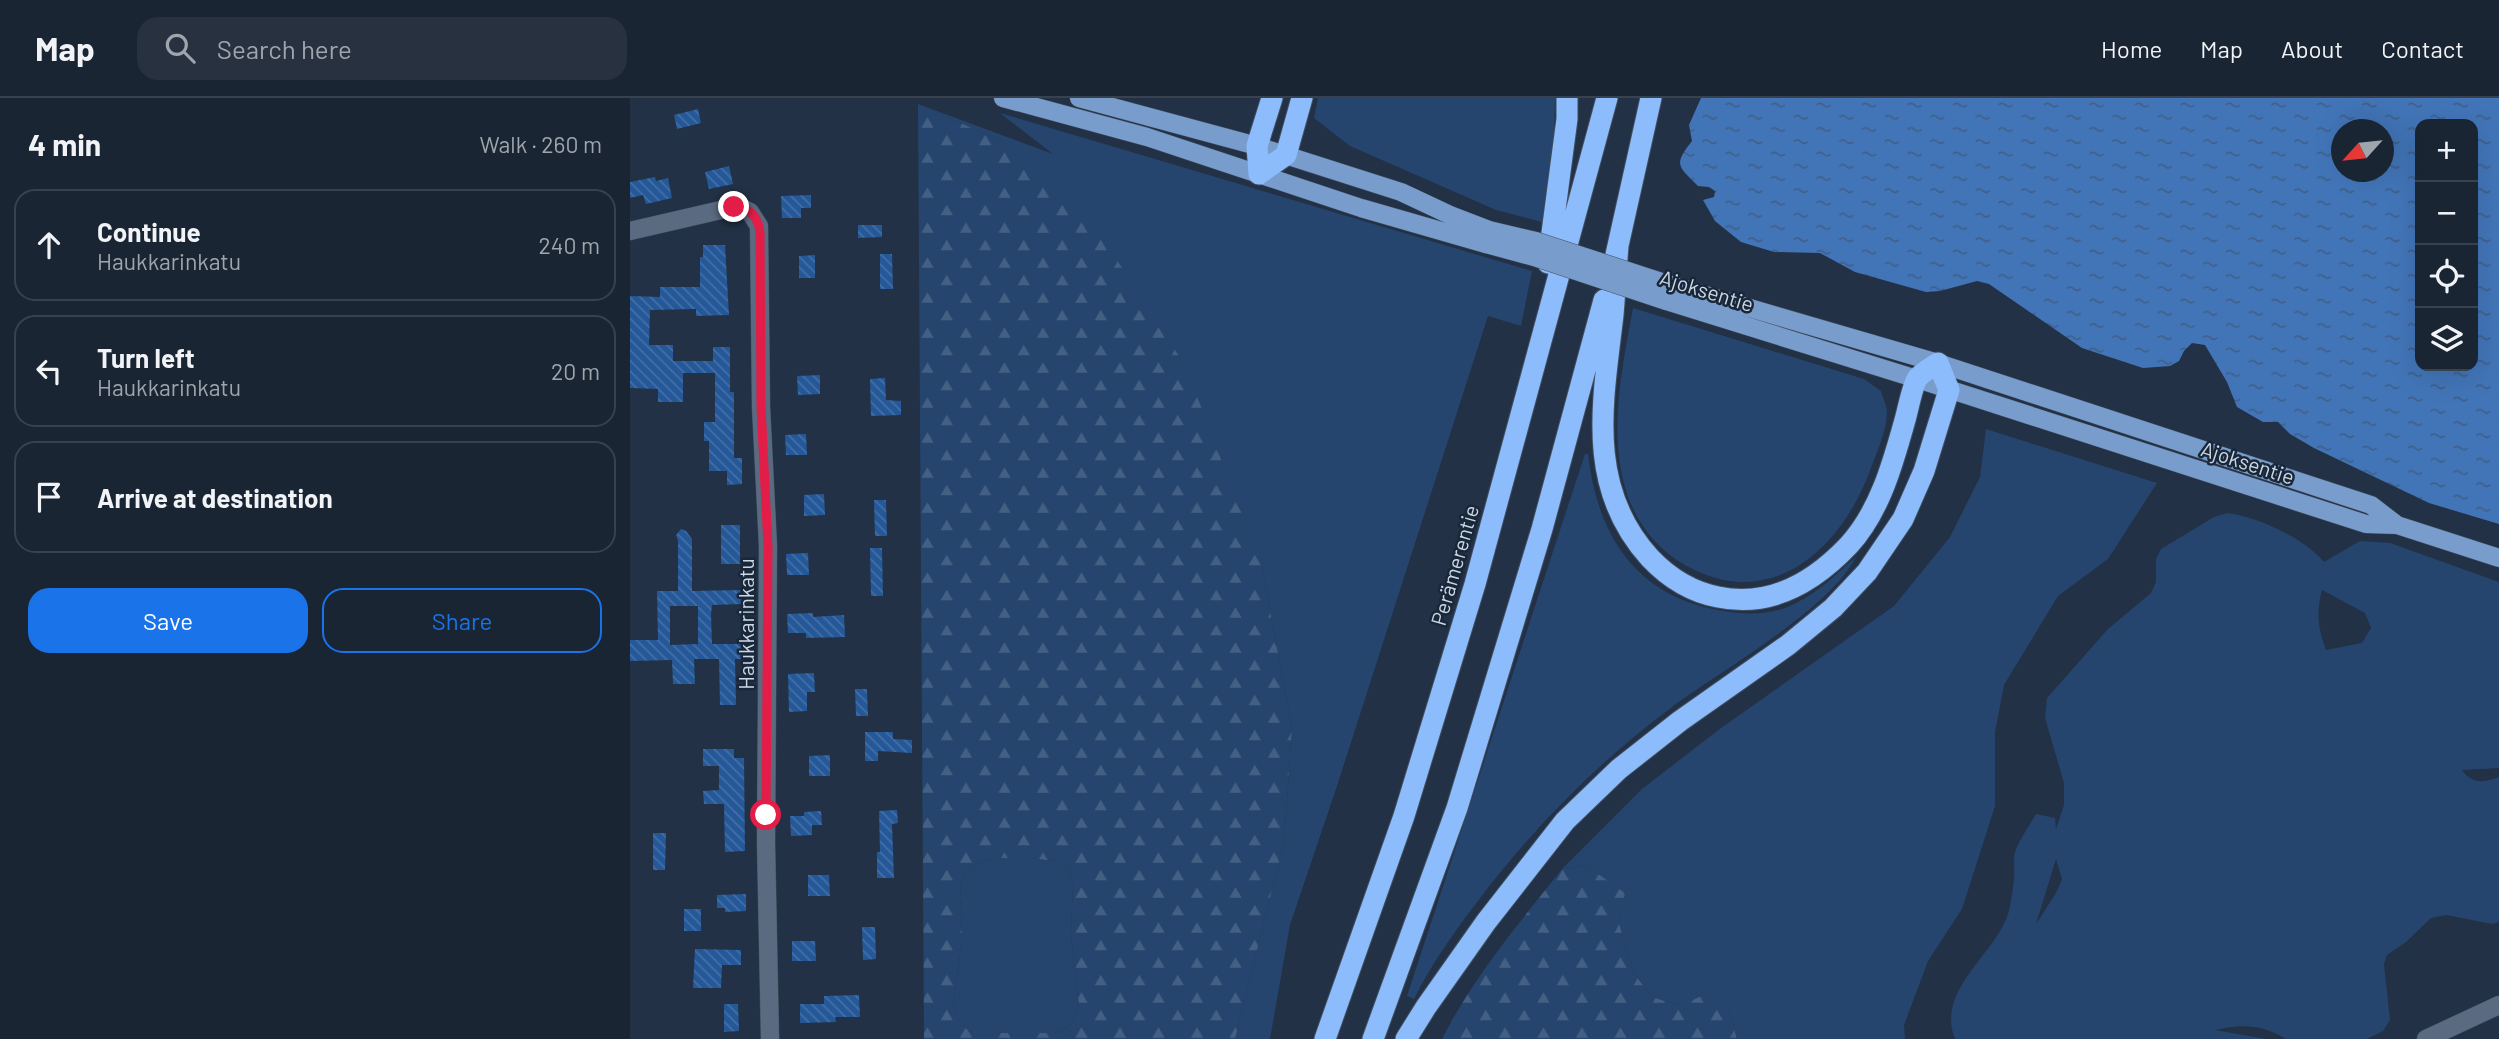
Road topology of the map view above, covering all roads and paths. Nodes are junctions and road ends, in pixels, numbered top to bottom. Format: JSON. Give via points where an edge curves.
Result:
{"nodes":[{"id":1,"x":1003,"y":98,"type":"edge"},
{"id":2,"x":1079,"y":98,"type":"edge"},
{"id":3,"x":1272,"y":98,"type":"edge"},
{"id":4,"x":1302,"y":98,"type":"edge"},
{"id":5,"x":1567,"y":98,"type":"edge"},
{"id":6,"x":1607,"y":98,"type":"edge"},
{"id":7,"x":1651,"y":98,"type":"edge"},
{"id":8,"x":1257,"y":146,"type":"junction"},
{"id":9,"x":1286,"y":155,"type":"junction"},
{"id":10,"x":1259,"y":174,"type":"junction"},
{"id":11,"x":630,"y":231,"type":"edge"},
{"id":12,"x":1488,"y":237,"type":"junction"},
{"id":13,"x":1618,"y":246,"type":"junction"},
{"id":14,"x":1668,"y":293,"type":"junction"},
{"id":15,"x":1938,"y":363,"type":"junction"},
{"id":16,"x":1535,"y":366,"type":"junction"},
{"id":17,"x":1917,"y":379,"type":"junction"},
{"id":18,"x":1949,"y":390,"type":"junction"},
{"id":19,"x":2397,"y":525,"type":"junction"},
{"id":20,"x":2499,"y":558,"type":"edge"},
{"id":21,"x":2499,"y":1005,"type":"edge"},
{"id":22,"x":770,"y":1039,"type":"edge"},
{"id":23,"x":1325,"y":1039,"type":"edge"},
{"id":24,"x":1373,"y":1039,"type":"edge"},
{"id":25,"x":1406,"y":1039,"type":"edge"},
{"id":26,"x":2426,"y":1039,"type":"edge"}],
"edges":[{"from":1,"to":10,"type":"main road","name":"Ajoksentie"},
{"from":2,"to":8,"type":"main road","name":"Ajoksentie"},
{"from":3,"to":8,"type":"highway"},
{"from":4,"to":9,"type":"highway"},
{"from":5,"to":16,"type":"highway"},
{"from":6,"to":16,"type":"highway","name":"Perämerentie"},
{"from":7,"to":13,"type":"highway"},
{"from":8,"to":9,"type":"main road","name":"Ajoksentie"},
{"from":8,"to":10,"type":"highway"},
{"from":9,"to":10,"type":"highway"},
{"from":9,"to":12,"type":"main road","name":"Ajoksentie","via":[[1401,192]]},
{"from":10,"to":12,"type":"main road","name":"Ajoksentie","via":[[1398,219]]},
{"from":11,"to":22,"type":"street","name":"Haukkarinkatu","via":[[734,207],[750,212],[760,232],[768,546]]},
{"from":12,"to":14,"type":"main road","name":"Ajoksentie","bridge":true,"via":[[1534,257]]},
{"from":13,"to":17,"type":"highway","via":[[1602,411],[1607,472],[1626,525],[1642,549],[1660,569],[1702,594],[1741,600],[1781,594],[1818,574],[1851,543],[1890,471]]},
{"from":13,"to":24,"type":"highway","via":[[1542,529],[1457,808]]},
{"from":14,"to":15,"type":"main road","name":"Ajoksentie"},
{"from":14,"to":17,"type":"main road","name":"Ajoksentie"},
{"from":15,"to":17,"type":"highway"},
{"from":15,"to":18,"type":"highway"},
{"from":15,"to":19,"type":"main road","name":"Ajoksentie","via":[[2371,505]]},
{"from":16,"to":23,"type":"highway","name":"Perämerentie","via":[[1420,765]]},
{"from":17,"to":18,"type":"main road","name":"Ajoksentie"},
{"from":18,"to":19,"type":"main road","name":"Ajoksentie","via":[[2367,524]]},
{"from":18,"to":25,"type":"highway","via":[[1924,471],[1903,519],[1867,572],[1833,608],[1649,745],[1565,821],[1486,922]]},
{"from":19,"to":20,"type":"main road","name":"Ajoksentie"},
{"from":21,"to":26,"type":"street"}]}
